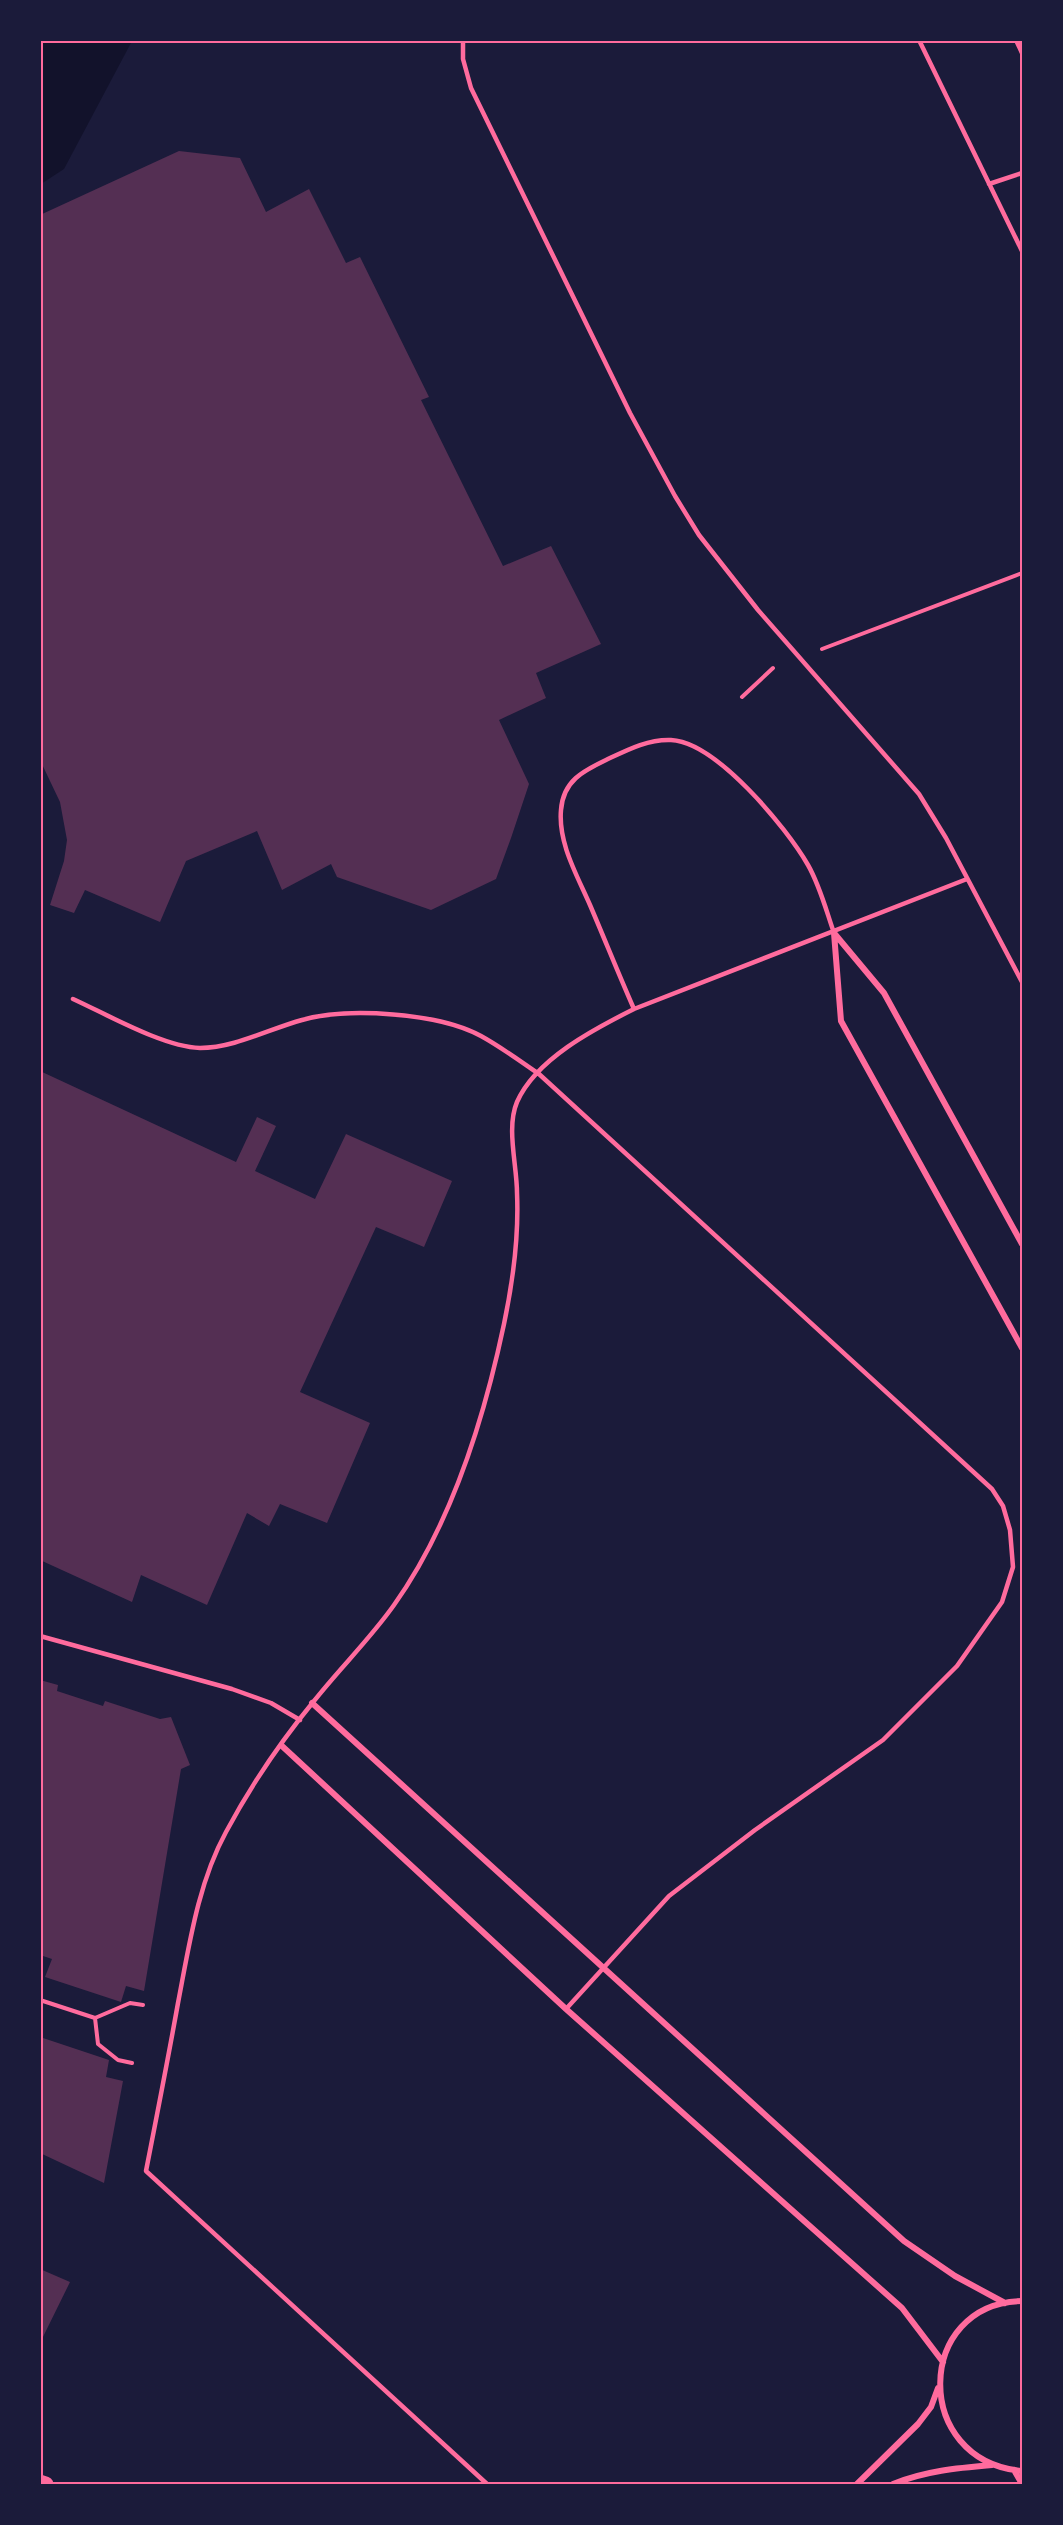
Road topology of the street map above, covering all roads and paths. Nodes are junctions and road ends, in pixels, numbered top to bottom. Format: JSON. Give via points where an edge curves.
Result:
{"nodes":[{"id":1,"x":463,"y":40,"type":"edge"},
{"id":2,"x":919,"y":40,"type":"edge"},
{"id":3,"x":1016,"y":40,"type":"edge"},
{"id":4,"x":1023,"y":53,"type":"edge"},
{"id":5,"x":1023,"y":173,"type":"edge"},
{"id":6,"x":989,"y":184,"type":"junction"},
{"id":7,"x":1023,"y":251,"type":"edge"},
{"id":8,"x":1023,"y":573,"type":"edge"},
{"id":9,"x":819,"y":650,"type":"dead end"},
{"id":10,"x":773,"y":668,"type":"dead end"},
{"id":11,"x":742,"y":697,"type":"dead end"},
{"id":12,"x":967,"y":879,"type":"junction"},
{"id":13,"x":834,"y":933,"type":"junction"},
{"id":14,"x":1023,"y":982,"type":"edge"},
{"id":15,"x":73,"y":999,"type":"dead end"},
{"id":16,"x":634,"y":1009,"type":"junction"},
{"id":17,"x":539,"y":1074,"type":"junction"},
{"id":18,"x":1023,"y":1244,"type":"edge"},
{"id":19,"x":1023,"y":1348,"type":"edge"},
{"id":20,"x":40,"y":1636,"type":"edge"},
{"id":21,"x":312,"y":1703,"type":"junction"},
{"id":22,"x":300,"y":1720,"type":"junction"},
{"id":23,"x":282,"y":1746,"type":"junction"},
{"id":24,"x":603,"y":1969,"type":"junction"},
{"id":25,"x":40,"y":2000,"type":"edge"},
{"id":26,"x":143,"y":2005,"type":"dead end"},
{"id":27,"x":566,"y":2009,"type":"junction"},
{"id":28,"x":95,"y":2018,"type":"junction"},
{"id":29,"x":132,"y":2063,"type":"dead end"},
{"id":30,"x":1023,"y":2301,"type":"edge"},
{"id":31,"x":1005,"y":2303,"type":"junction"},
{"id":32,"x":943,"y":2362,"type":"junction"},
{"id":33,"x":940,"y":2384,"type":"junction"},
{"id":34,"x":992,"y":2465,"type":"junction"},
{"id":35,"x":1014,"y":2470,"type":"junction"},
{"id":36,"x":1023,"y":2471,"type":"edge"},
{"id":37,"x":40,"y":2482,"type":"edge"},
{"id":38,"x":46,"y":2484,"type":"edge"},
{"id":39,"x":488,"y":2484,"type":"edge"},
{"id":40,"x":857,"y":2484,"type":"edge"},
{"id":41,"x":893,"y":2484,"type":"edge"},
{"id":42,"x":1022,"y":2484,"type":"edge"}],
"edges":[{"from":1,"to":12,"type":"lane","via":[[463,59],[471,88],[630,413],[675,496],[699,535],[758,610],[919,794]]},
{"from":2,"to":6,"type":"lane"},
{"from":3,"to":4,"type":"lane"},
{"from":5,"to":6,"type":"lane"},
{"from":6,"to":7,"type":"lane"},
{"from":8,"to":9,"type":"path"},
{"from":10,"to":11,"type":"path"},
{"from":12,"to":13,"type":"lane"},
{"from":12,"to":14,"type":"lane"},
{"from":13,"to":16,"type":"lane"},
{"from":13,"to":16,"type":"lane","via":[[815,878],[800,852],[725,765],[685,742],[656,741],[635,747],[575,777],[567,787],[561,809],[564,843]]},
{"from":13,"to":18,"type":"street","via":[[885,993]]},
{"from":13,"to":19,"type":"street","via":[[841,1021]]},
{"from":15,"to":17,"type":"lane","via":[[180,1046],[203,1048],[307,1018],[403,1015],[446,1023],[480,1035]]},
{"from":16,"to":17,"type":"lane","via":[[591,1031]]},
{"from":17,"to":21,"type":"lane","via":[[515,1105],[518,1195],[512,1287],[476,1435],[450,1501],[396,1602]]},
{"from":17,"to":24,"type":"lane","via":[[992,1489],[1003,1506],[1014,1552],[1010,1586],[1002,1602],[957,1666],[921,1704],[882,1740],[669,1896]]},
{"from":20,"to":22,"type":"lane","via":[[240,1692],[271,1703]]},
{"from":21,"to":22,"type":"lane"},
{"from":21,"to":24,"type":"street"},
{"from":22,"to":23,"type":"lane"},
{"from":23,"to":27,"type":"street"},
{"from":23,"to":39,"type":"lane","via":[[226,1832],[208,1875],[188,1949],[146,2171]]},
{"from":24,"to":27,"type":"lane"},
{"from":24,"to":31,"type":"street","via":[[904,2241],[955,2276]]},
{"from":25,"to":28,"type":"path"},
{"from":26,"to":28,"type":"path","via":[[130,2003]]},
{"from":27,"to":32,"type":"street","via":[[902,2308]]},
{"from":28,"to":29,"type":"path","via":[[98,2044],[118,2060]]},
{"from":30,"to":31,"type":"street"},
{"from":31,"to":32,"type":"street","via":[[966,2324]]},
{"from":32,"to":33,"type":"street"},
{"from":33,"to":34,"type":"street","via":[[942,2407],[950,2428],[972,2453]]},
{"from":33,"to":40,"type":"street","via":[[931,2407],[918,2424]]},
{"from":34,"to":35,"type":"street"},
{"from":34,"to":41,"type":"street","via":[[915,2475]]},
{"from":35,"to":36,"type":"street"},
{"from":35,"to":42,"type":"street"},
{"from":37,"to":38,"type":"main road"}]}
